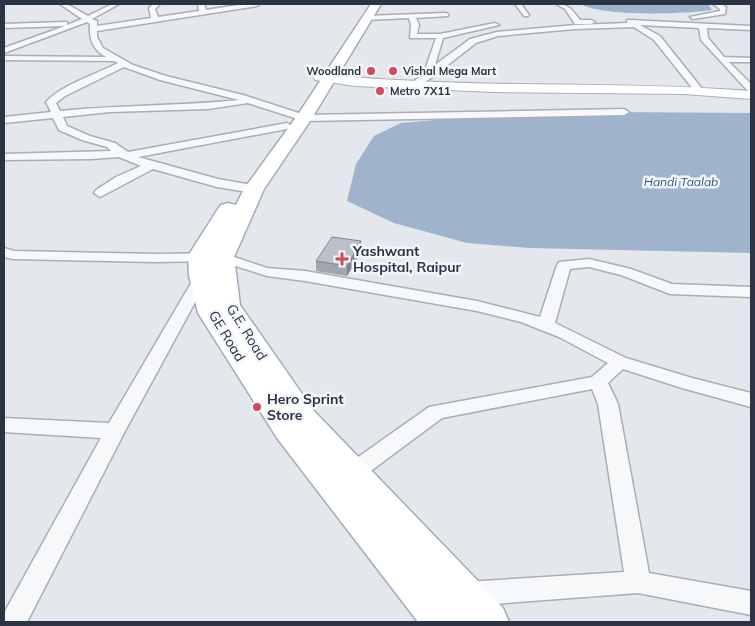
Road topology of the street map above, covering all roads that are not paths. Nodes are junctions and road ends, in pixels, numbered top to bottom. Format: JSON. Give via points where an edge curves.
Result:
{"nodes":[{"id":1,"x":62,"y":4,"type":"edge"},
{"id":2,"x":116,"y":4,"type":"edge"},
{"id":3,"x":157,"y":4,"type":"edge"},
{"id":4,"x":201,"y":4,"type":"edge"},
{"id":5,"x":257,"y":4,"type":"edge"},
{"id":6,"x":518,"y":4,"type":"edge"},
{"id":7,"x":559,"y":4,"type":"edge"},
{"id":8,"x":716,"y":4,"type":"edge"},
{"id":9,"x":371,"y":8,"type":"edge"},
{"id":10,"x":203,"y":12,"type":"junction"},
{"id":11,"x":446,"y":14,"type":"dead end"},
{"id":12,"x":434,"y":15,"type":"junction"},
{"id":13,"x":526,"y":15,"type":"dead end"},
{"id":14,"x":412,"y":16,"type":"junction"},
{"id":15,"x":90,"y":19,"type":"junction"},
{"id":16,"x":155,"y":19,"type":"junction"},
{"id":17,"x":578,"y":22,"type":"junction"},
{"id":18,"x":74,"y":23,"type":"junction"},
{"id":19,"x":650,"y":23,"type":"junction"},
{"id":20,"x":636,"y":25,"type":"junction"},
{"id":21,"x":4,"y":26,"type":"edge"},
{"id":22,"x":703,"y":26,"type":"junction"},
{"id":23,"x":448,"y":28,"type":"junction"},
{"id":24,"x":751,"y":28,"type":"edge"},
{"id":25,"x":94,"y":29,"type":"junction"},
{"id":26,"x":440,"y":36,"type":"junction"},
{"id":27,"x":4,"y":51,"type":"edge"},
{"id":28,"x":4,"y":58,"type":"edge"},
{"id":29,"x":113,"y":59,"type":"junction"},
{"id":30,"x":723,"y":59,"type":"junction"},
{"id":31,"x":751,"y":60,"type":"edge"},
{"id":32,"x":123,"y":64,"type":"junction"},
{"id":33,"x":737,"y":72,"type":"junction"},
{"id":34,"x":751,"y":73,"type":"edge"},
{"id":35,"x":325,"y":78,"type":"junction"},
{"id":36,"x":422,"y":80,"type":"junction"},
{"id":37,"x":751,"y":88,"type":"edge"},
{"id":38,"x":698,"y":90,"type":"junction"},
{"id":39,"x":751,"y":94,"type":"edge"},
{"id":40,"x":253,"y":100,"type":"junction"},
{"id":41,"x":624,"y":112,"type":"dead end"},
{"id":42,"x":56,"y":114,"type":"junction"},
{"id":43,"x":295,"y":119,"type":"junction"},
{"id":44,"x":4,"y":120,"type":"edge"},
{"id":45,"x":123,"y":154,"type":"junction"},
{"id":46,"x":4,"y":158,"type":"edge"},
{"id":47,"x":150,"y":166,"type":"junction"},
{"id":48,"x":248,"y":188,"type":"junction"},
{"id":49,"x":100,"y":193,"type":"dead end"},
{"id":50,"x":7,"y":255,"type":"edge"},
{"id":51,"x":207,"y":263,"type":"junction"},
{"id":52,"x":751,"y":292,"type":"edge"},
{"id":53,"x":546,"y":326,"type":"junction"},
{"id":54,"x":620,"y":362,"type":"junction"},
{"id":55,"x":598,"y":382,"type":"junction"},
{"id":56,"x":751,"y":400,"type":"edge"},
{"id":57,"x":4,"y":425,"type":"edge"},
{"id":58,"x":115,"y":431,"type":"junction"},
{"id":59,"x":352,"y":473,"type":"junction"},
{"id":60,"x":638,"y":582,"type":"junction"},
{"id":61,"x":464,"y":594,"type":"junction"},
{"id":62,"x":751,"y":603,"type":"edge"},
{"id":63,"x":13,"y":622,"type":"edge"},
{"id":64,"x":444,"y":622,"type":"edge"},
{"id":65,"x":488,"y":622,"type":"edge"}],
"edges":[{"from":1,"to":15,"type":"street"},
{"from":2,"to":15,"type":"street"},
{"from":3,"to":16,"type":"street","via":[[152,8]]},
{"from":4,"to":10,"type":"street"},
{"from":5,"to":10,"type":"street"},
{"from":6,"to":13,"type":"street"},
{"from":7,"to":17,"type":"street","via":[[567,8]]},
{"from":8,"to":19,"type":"street","via":[[724,8],[723,13]]},
{"from":9,"to":14,"type":"street"},
{"from":9,"to":35,"type":"main road"},
{"from":10,"to":16,"type":"street"},
{"from":11,"to":12,"type":"street"},
{"from":12,"to":14,"type":"street"},
{"from":12,"to":23,"type":"street"},
{"from":14,"to":26,"type":"street","via":[[413,36]]},
{"from":15,"to":18,"type":"street"},
{"from":15,"to":25,"type":"street"},
{"from":16,"to":25,"type":"street"},
{"from":17,"to":20,"type":"street"},
{"from":17,"to":23,"type":"street"},
{"from":18,"to":21,"type":"street"},
{"from":18,"to":27,"type":"street"},
{"from":19,"to":20,"type":"street","via":[[630,22]]},
{"from":19,"to":22,"type":"street"},
{"from":20,"to":36,"type":"street","via":[[497,34],[473,41]]},
{"from":20,"to":38,"type":"street","via":[[657,38]]},
{"from":22,"to":24,"type":"street"},
{"from":22,"to":30,"type":"street","via":[[704,38]]},
{"from":23,"to":26,"type":"street"},
{"from":25,"to":29,"type":"street","via":[[93,37],[100,50]]},
{"from":26,"to":36,"type":"street"},
{"from":28,"to":29,"type":"street"},
{"from":29,"to":32,"type":"street"},
{"from":30,"to":31,"type":"street"},
{"from":30,"to":33,"type":"street"},
{"from":32,"to":40,"type":"street","via":[[163,78]]},
{"from":32,"to":42,"type":"street","via":[[51,102]]},
{"from":33,"to":34,"type":"street"},
{"from":33,"to":37,"type":"street"},
{"from":35,"to":36,"type":"street","via":[[355,82]]},
{"from":35,"to":43,"type":"main road"},
{"from":36,"to":38,"type":"street","via":[[503,88]]},
{"from":38,"to":39,"type":"street"},
{"from":40,"to":42,"type":"street","via":[[208,106]]},
{"from":40,"to":43,"type":"street"},
{"from":41,"to":43,"type":"street"},
{"from":42,"to":44,"type":"street"},
{"from":42,"to":45,"type":"street","via":[[63,128],[111,145]]},
{"from":43,"to":45,"type":"street"},
{"from":43,"to":48,"type":"main road"},
{"from":45,"to":46,"type":"street"},
{"from":45,"to":47,"type":"street"},
{"from":47,"to":48,"type":"street"},
{"from":47,"to":49,"type":"street"},
{"from":48,"to":51,"type":"main road"},
{"from":50,"to":51,"type":"street","via":[[156,258]]},
{"from":51,"to":53,"type":"street","via":[[305,276],[477,306]]},
{"from":51,"to":58,"type":"street"},
{"from":51,"to":59,"type":"main road","name":"G.E. Road","via":[[227,305],[303,419]]},
{"from":51,"to":64,"type":"main road","name":"GE Road","via":[[211,312],[288,430]]},
{"from":52,"to":53,"type":"street","via":[[670,289],[626,272],[589,263],[564,265]]},
{"from":53,"to":54,"type":"street"},
{"from":54,"to":55,"type":"street"},
{"from":54,"to":56,"type":"street"},
{"from":55,"to":59,"type":"street","via":[[436,412]]},
{"from":55,"to":60,"type":"street","via":[[608,404]]},
{"from":57,"to":58,"type":"street"},
{"from":58,"to":63,"type":"street"},
{"from":59,"to":61,"type":"main road","name":"G.E. Road"},
{"from":60,"to":61,"type":"street"},
{"from":60,"to":62,"type":"street"},
{"from":61,"to":65,"type":"main road","name":"G.E. Road"}]}
